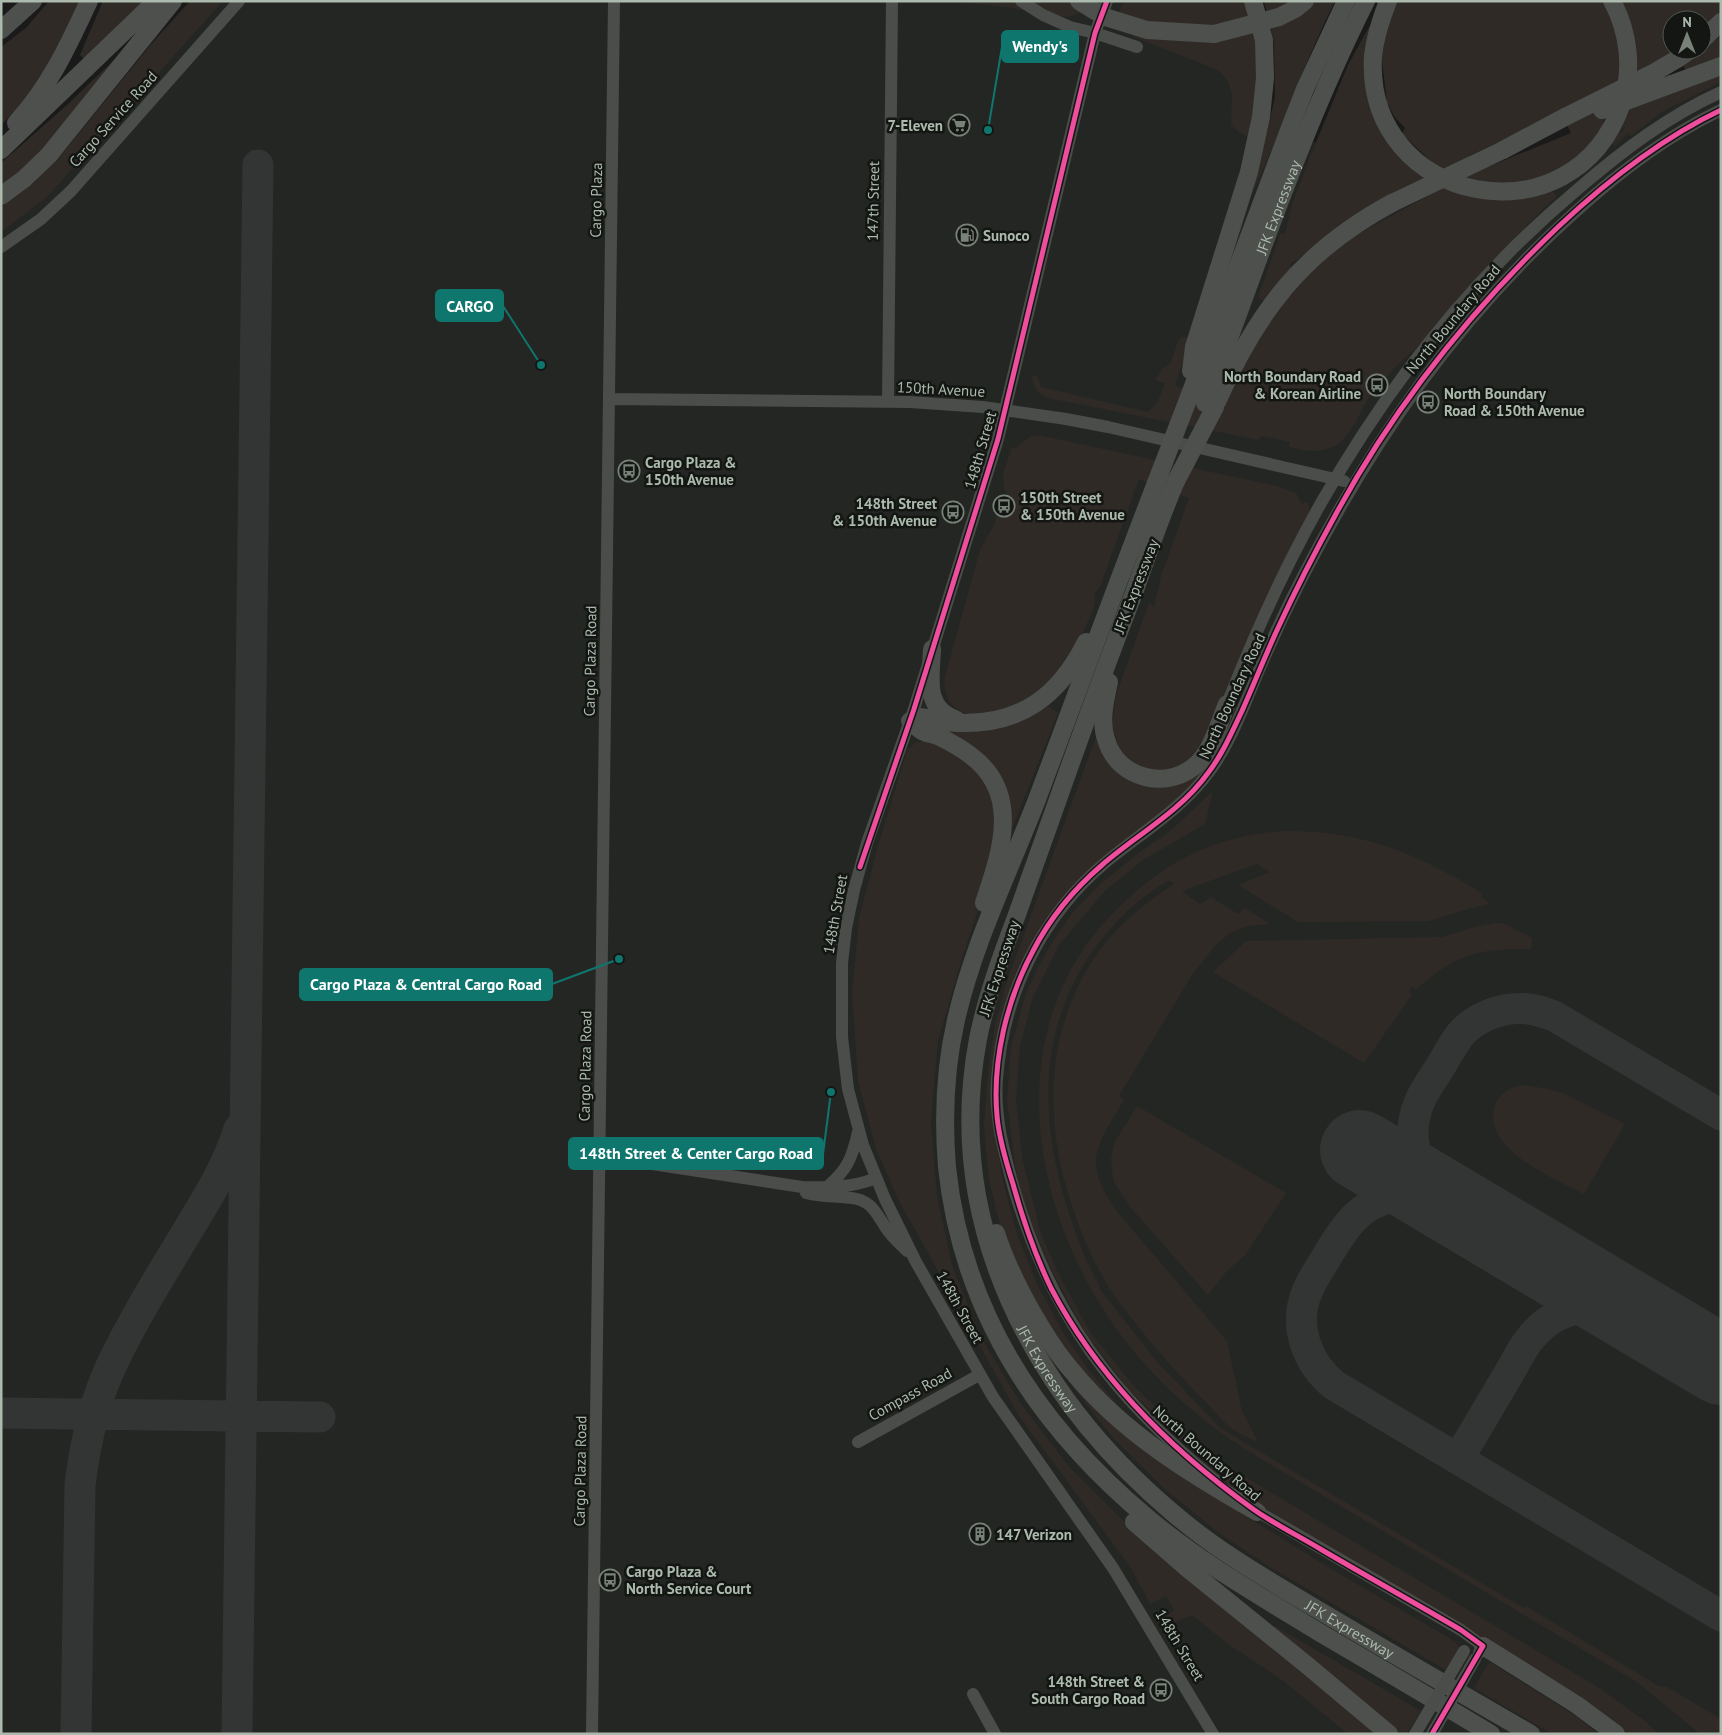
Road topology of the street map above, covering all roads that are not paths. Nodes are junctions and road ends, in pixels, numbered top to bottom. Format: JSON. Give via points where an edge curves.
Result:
{"nodes":[{"id":1,"x":33,"y":1,"type":"edge"},
{"id":2,"x":89,"y":1,"type":"edge"},
{"id":3,"x":156,"y":1,"type":"edge"},
{"id":4,"x":174,"y":1,"type":"edge"},
{"id":5,"x":239,"y":1,"type":"edge"},
{"id":6,"x":614,"y":1,"type":"edge"},
{"id":7,"x":1021,"y":1,"type":"edge"},
{"id":8,"x":1079,"y":1,"type":"edge"},
{"id":9,"x":1107,"y":1,"type":"edge"},
{"id":10,"x":1253,"y":1,"type":"edge"},
{"id":11,"x":1305,"y":1,"type":"edge"},
{"id":12,"x":1346,"y":1,"type":"edge"},
{"id":13,"x":1366,"y":1,"type":"edge"},
{"id":14,"x":1388,"y":1,"type":"edge"},
{"id":15,"x":1612,"y":1,"type":"edge"},
{"id":16,"x":892,"y":2,"type":"edge"},
{"id":17,"x":1,"y":30,"type":"edge"},
{"id":18,"x":1095,"y":33,"type":"junction"},
{"id":19,"x":1137,"y":47,"type":"dead end"},
{"id":20,"x":1674,"y":60,"type":"edge"},
{"id":21,"x":1721,"y":66,"type":"edge"},
{"id":22,"x":1721,"y":92,"type":"edge"},
{"id":23,"x":1721,"y":110,"type":"edge"},
{"id":24,"x":1567,"y":120,"type":"junction"},
{"id":25,"x":1,"y":137,"type":"edge"},
{"id":26,"x":1,"y":150,"type":"edge"},
{"id":27,"x":1,"y":196,"type":"edge"},
{"id":28,"x":1,"y":247,"type":"edge"},
{"id":29,"x":610,"y":399,"type":"junction"},
{"id":30,"x":888,"y":402,"type":"junction"},
{"id":31,"x":1203,"y":402,"type":"junction"},
{"id":32,"x":1005,"y":410,"type":"junction"},
{"id":33,"x":1336,"y":479,"type":"junction"},
{"id":34,"x":1168,"y":484,"type":"junction"},
{"id":35,"x":1353,"y":484,"type":"junction"},
{"id":36,"x":1126,"y":560,"type":"junction"},
{"id":37,"x":1125,"y":616,"type":"junction"},
{"id":38,"x":932,"y":649,"type":"junction"},
{"id":39,"x":1227,"y":704,"type":"joint"},
{"id":40,"x":910,"y":721,"type":"junction"},
{"id":41,"x":970,"y":723,"type":"junction"},
{"id":42,"x":975,"y":1060,"type":"junction"},
{"id":43,"x":945,"y":1090,"type":"junction"},
{"id":44,"x":858,"y":1131,"type":"junction"},
{"id":45,"x":600,"y":1156,"type":"junction"},
{"id":46,"x":876,"y":1178,"type":"junction"},
{"id":47,"x":778,"y":1184,"type":"junction"},
{"id":48,"x":827,"y":1187,"type":"junction"},
{"id":49,"x":916,"y":1262,"type":"junction"},
{"id":50,"x":999,"y":1341,"type":"junction"},
{"id":51,"x":978,"y":1375,"type":"junction"},
{"id":52,"x":858,"y":1442,"type":"dead end"},
{"id":53,"x":1257,"y":1512,"type":"junction"},
{"id":54,"x":1477,"y":1648,"type":"junction"},
{"id":55,"x":973,"y":1694,"type":"dead end"},
{"id":56,"x":994,"y":1733,"type":"edge"},
{"id":57,"x":592,"y":1734,"type":"edge"},
{"id":58,"x":1213,"y":1734,"type":"edge"},
{"id":59,"x":1389,"y":1734,"type":"edge"},
{"id":60,"x":1415,"y":1734,"type":"edge"},
{"id":61,"x":1432,"y":1734,"type":"edge"},
{"id":62,"x":1490,"y":1734,"type":"edge"},
{"id":63,"x":1531,"y":1734,"type":"edge"},
{"id":64,"x":1616,"y":1734,"type":"edge"}],
"edges":[{"from":1,"to":17,"type":"highway"},
{"from":2,"to":25,"type":"highway","via":[[52,76],[27,111]]},
{"from":3,"to":26,"type":"highway"},
{"from":4,"to":27,"type":"highway","via":[[49,155]]},
{"from":5,"to":28,"type":"street","name":"Cargo Service Road","via":[[71,191],[41,219]]},
{"from":6,"to":29,"type":"street","name":"Cargo Plaza"},
{"from":7,"to":18,"type":"street","via":[[1070,27]]},
{"from":8,"to":11,"type":"highway","bridge":true,"via":[[1105,17],[1147,30],[1214,34],[1279,17]]},
{"from":9,"to":18,"type":"street","name":"148th Street"},
{"from":10,"to":31,"type":"highway","via":[[1264,40],[1261,117],[1249,172],[1194,347]]},
{"from":12,"to":31,"type":"highway","name":"JFK Expressway","via":[[1289,130]]},
{"from":13,"to":31,"type":"highway","name":"JFK Expressway","via":[[1307,132]]},
{"from":14,"to":15,"type":"highway","via":[[1375,43],[1373,76],[1380,107],[1395,137],[1413,158],[1444,179],[1480,191],[1504,192],[1538,187],[1570,172],[1596,149],[1610,130],[1623,100],[1628,67],[1624,31]]},
{"from":16,"to":30,"type":"street","name":"147th Street"},
{"from":18,"to":19,"type":"street"},
{"from":18,"to":32,"type":"street","name":"148th Street"},
{"from":20,"to":24,"type":"highway","bridge":true},
{"from":21,"to":24,"type":"highway","bridge":true},
{"from":22,"to":33,"type":"street","name":"North Boundary Road","via":[[1637,141],[1569,196],[1514,247],[1423,352]]},
{"from":23,"to":35,"type":"street","name":"North Boundary Road","via":[[1675,135],[1623,171],[1528,256],[1427,373]]},
{"from":24,"to":31,"type":"highway","bridge":true,"via":[[1392,203],[1336,238],[1288,283]]},
{"from":29,"to":30,"type":"street","name":"150th Avenue"},
{"from":29,"to":45,"type":"street","name":"Cargo Plaza Road"},
{"from":30,"to":32,"type":"street","name":"150th Avenue"},
{"from":31,"to":34,"type":"highway","bridge":true},
{"from":31,"to":34,"type":"highway","name":"JFK Expressway","bridge":true},
{"from":32,"to":33,"type":"street","name":"150th Avenue","via":[[1108,427]]},
{"from":32,"to":38,"type":"street","name":"148th Street"},
{"from":33,"to":35,"type":"street","name":"150th Avenue"},
{"from":33,"to":39,"type":"street","name":"North Boundary Road","via":[[1270,603]]},
{"from":34,"to":36,"type":"highway","name":"JFK Expressway"},
{"from":34,"to":37,"type":"highway","name":"JFK Expressway"},
{"from":35,"to":53,"type":"street","name":"North Boundary Road","via":[[1290,602],[1245,706],[1208,773],[1164,818],[1087,879],[1043,934],[1026,964],[1011,1005],[998,1068],[998,1123],[1009,1170],[1035,1252],[1073,1327],[1105,1372],[1146,1418],[1190,1459]]},
{"from":36,"to":41,"type":"highway","via":[[1079,656],[1064,679],[1041,700],[1014,714],[989,722]]},
{"from":36,"to":43,"type":"highway","name":"JFK Expressway","via":[[966,981],[951,1042]]},
{"from":37,"to":39,"type":"highway","via":[[1105,699],[1104,725],[1113,756],[1125,767],[1153,779],[1173,778],[1186,772],[1205,755]]},
{"from":37,"to":42,"type":"highway","name":"JFK Expressway","via":[[995,974]]},
{"from":38,"to":40,"type":"street","name":"148th Street"},
{"from":38,"to":41,"type":"highway","via":[[930,685],[934,703],[946,716]]},
{"from":40,"to":41,"type":"highway","via":[[920,717]]},
{"from":40,"to":43,"type":"highway","via":[[923,732],[939,736],[978,762],[993,779],[1004,815],[1002,840],[943,1033]]},
{"from":40,"to":44,"type":"street","name":"148th Street","via":[[860,867],[844,948],[841,998],[843,1050]]},
{"from":42,"to":53,"type":"highway","via":[[987,1198],[1003,1254],[1037,1321],[1072,1372],[1101,1402],[1174,1461]]},
{"from":42,"to":63,"type":"highway","name":"JFK Expressway","via":[[972,1147],[979,1204],[990,1253],[1024,1332],[1083,1422],[1158,1500],[1225,1553]]},
{"from":43,"to":50,"type":"highway","name":"JFK Expressway","via":[[946,1155],[955,1220],[973,1282]]},
{"from":44,"to":46,"type":"street","name":"148th Street"},
{"from":44,"to":48,"type":"street","via":[[848,1165]]},
{"from":45,"to":47,"type":"street"},
{"from":45,"to":57,"type":"street","name":"Cargo Plaza Road"},
{"from":46,"to":48,"type":"street"},
{"from":46,"to":49,"type":"street","name":"148th Street"},
{"from":47,"to":48,"type":"street"},
{"from":47,"to":49,"type":"street","via":[[816,1196],[856,1199],[869,1204]]},
{"from":49,"to":51,"type":"street","name":"148th Street"},
{"from":50,"to":59,"type":"highway","via":[[1023,1399],[1047,1432],[1094,1484],[1188,1569]]},
{"from":50,"to":62,"type":"highway","name":"JFK Expressway","via":[[1033,1397],[1073,1447],[1119,1494],[1164,1531],[1240,1585]]},
{"from":51,"to":52,"type":"street","name":"Compass Road"},
{"from":51,"to":58,"type":"street","name":"148th Street","via":[[1113,1568]]},
{"from":53,"to":54,"type":"street","name":"North Boundary Road"},
{"from":54,"to":60,"type":"street","bridge":true,"via":[[1464,1651]]},
{"from":54,"to":61,"type":"street","bridge":true},
{"from":54,"to":64,"type":"highway","via":[[1570,1700]]},
{"from":55,"to":56,"type":"street"}]}
